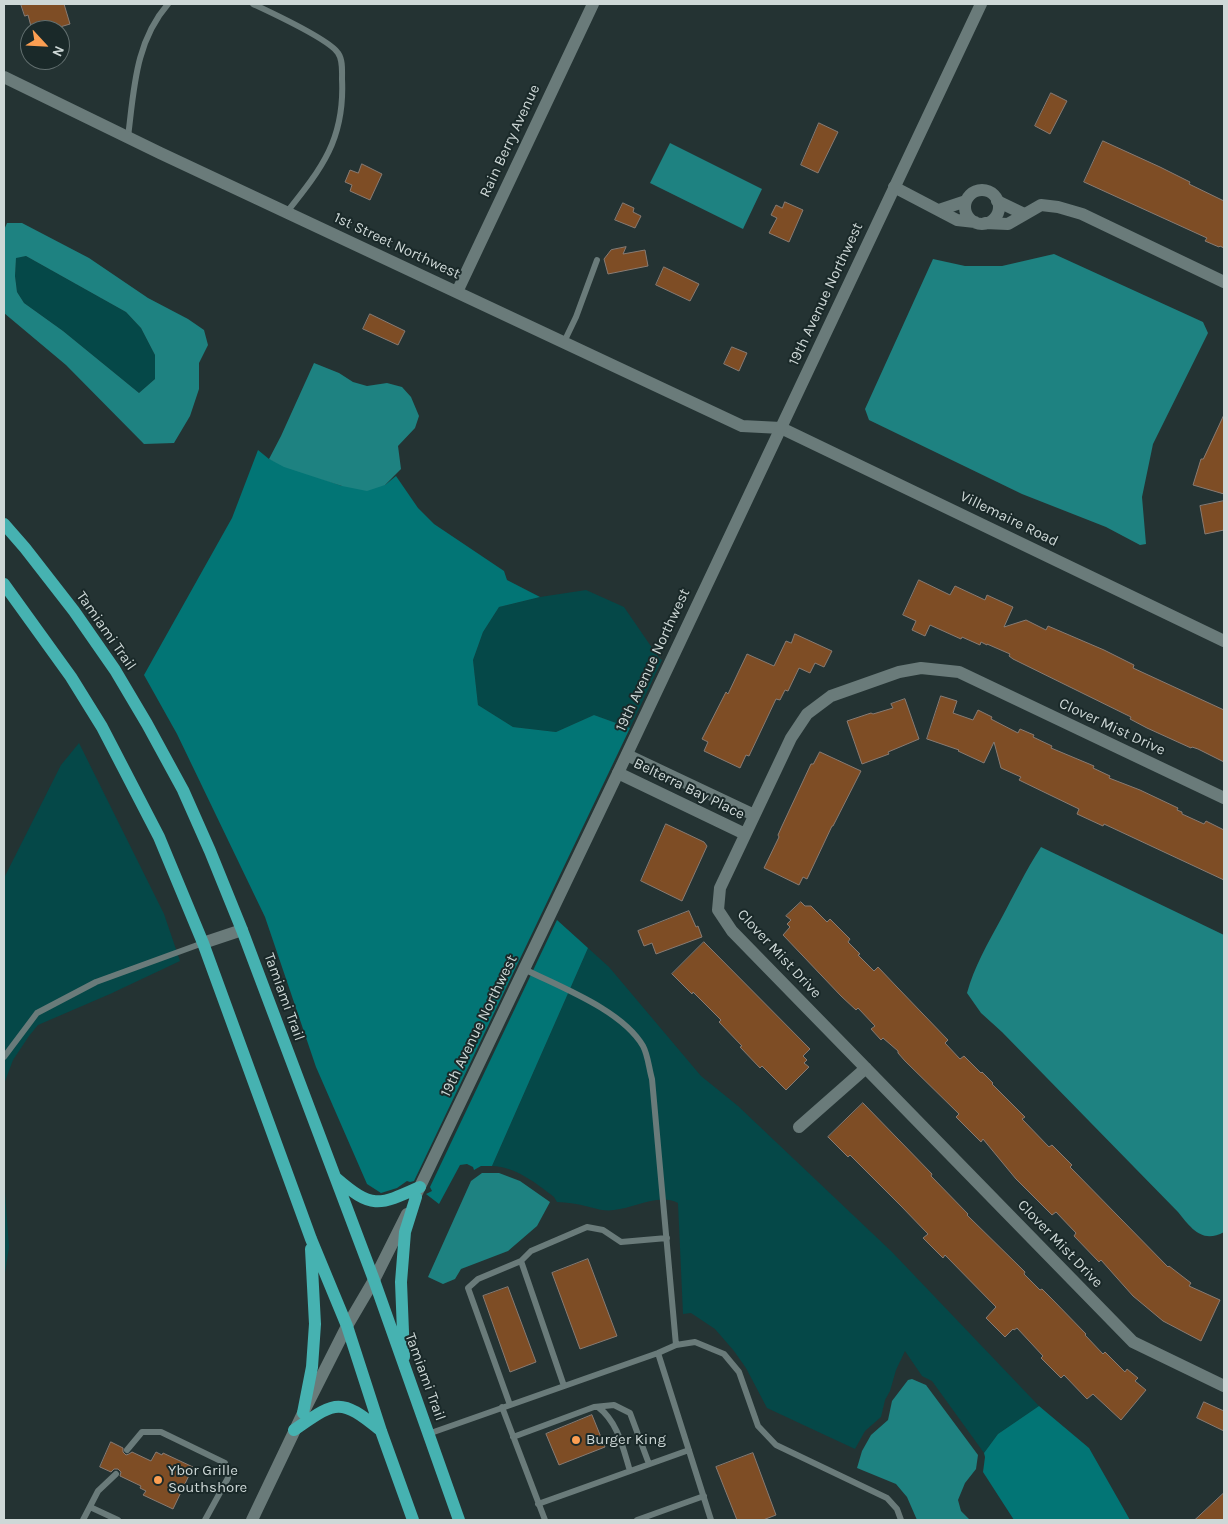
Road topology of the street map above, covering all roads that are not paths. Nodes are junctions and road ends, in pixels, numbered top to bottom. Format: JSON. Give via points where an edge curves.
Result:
{"nodes":[{"id":1,"x":168,"y":4,"type":"edge"},
{"id":2,"x":253,"y":4,"type":"edge"},
{"id":3,"x":593,"y":4,"type":"edge"},
{"id":4,"x":981,"y":4,"type":"edge"},
{"id":5,"x":4,"y":77,"type":"edge"},
{"id":6,"x":128,"y":137,"type":"junction"},
{"id":7,"x":894,"y":187,"type":"junction"},
{"id":8,"x":966,"y":200,"type":"junction"},
{"id":9,"x":998,"y":201,"type":"junction"},
{"id":10,"x":939,"y":210,"type":"junction"},
{"id":11,"x":287,"y":212,"type":"junction"},
{"id":12,"x":1024,"y":214,"type":"junction"},
{"id":13,"x":980,"y":222,"type":"junction"},
{"id":14,"x":597,"y":260,"type":"dead end"},
{"id":15,"x":1224,"y":282,"type":"edge"},
{"id":16,"x":457,"y":292,"type":"junction"},
{"id":17,"x":564,"y":342,"type":"junction"},
{"id":18,"x":781,"y":428,"type":"junction"},
{"id":19,"x":4,"y":524,"type":"edge"},
{"id":20,"x":4,"y":584,"type":"edge"},
{"id":21,"x":1224,"y":641,"type":"edge"},
{"id":22,"x":627,"y":755,"type":"junction"},
{"id":23,"x":618,"y":773,"type":"junction"},
{"id":24,"x":683,"y":782,"type":"junction"},
{"id":25,"x":1224,"y":798,"type":"edge"},
{"id":26,"x":675,"y":800,"type":"junction"},
{"id":27,"x":754,"y":815,"type":"junction"},
{"id":28,"x":745,"y":834,"type":"junction"},
{"id":29,"x":242,"y":930,"type":"junction"},
{"id":30,"x":202,"y":943,"type":"junction"},
{"id":31,"x":524,"y":969,"type":"junction"},
{"id":32,"x":4,"y":1057,"type":"edge"},
{"id":33,"x":866,"y":1068,"type":"junction"},
{"id":34,"x":799,"y":1127,"type":"dead end"},
{"id":35,"x":333,"y":1176,"type":"junction"},
{"id":36,"x":418,"y":1192,"type":"junction"},
{"id":37,"x":667,"y":1238,"type":"junction"},
{"id":38,"x":311,"y":1239,"type":"junction"},
{"id":39,"x":521,"y":1261,"type":"junction"},
{"id":40,"x":374,"y":1280,"type":"junction"},
{"id":41,"x":347,"y":1326,"type":"junction"},
{"id":42,"x":676,"y":1346,"type":"junction"},
{"id":43,"x":658,"y":1353,"type":"junction"},
{"id":44,"x":405,"y":1372,"type":"junction"},
{"id":45,"x":564,"y":1386,"type":"junction"},
{"id":46,"x":1224,"y":1386,"type":"edge"},
{"id":47,"x":510,"y":1405,"type":"junction"},
{"id":48,"x":502,"y":1407,"type":"junction"},
{"id":49,"x":598,"y":1407,"type":"junction"},
{"id":50,"x":303,"y":1413,"type":"junction"},
{"id":51,"x":294,"y":1430,"type":"junction"},
{"id":52,"x":381,"y":1431,"type":"junction"},
{"id":53,"x":428,"y":1434,"type":"junction"},
{"id":54,"x":513,"y":1437,"type":"junction"},
{"id":55,"x":127,"y":1450,"type":"dead end"},
{"id":56,"x":689,"y":1450,"type":"junction"},
{"id":57,"x":649,"y":1464,"type":"junction"},
{"id":58,"x":630,"y":1471,"type":"junction"},
{"id":59,"x":116,"y":1474,"type":"dead end"},
{"id":60,"x":704,"y":1496,"type":"junction"},
{"id":61,"x":538,"y":1504,"type":"junction"},
{"id":62,"x":90,"y":1507,"type":"junction"},
{"id":63,"x":410,"y":1519,"type":"edge"},
{"id":64,"x":83,"y":1520,"type":"edge"},
{"id":65,"x":118,"y":1520,"type":"edge"},
{"id":66,"x":205,"y":1520,"type":"edge"},
{"id":67,"x":252,"y":1520,"type":"edge"},
{"id":68,"x":460,"y":1520,"type":"edge"},
{"id":69,"x":544,"y":1520,"type":"edge"},
{"id":70,"x":637,"y":1520,"type":"edge"},
{"id":71,"x":711,"y":1520,"type":"edge"},
{"id":72,"x":901,"y":1520,"type":"edge"}],
"edges":[{"from":1,"to":6,"type":"lane","via":[[146,40],[137,68]]},
{"from":2,"to":11,"type":"lane","via":[[327,43],[338,53],[342,65],[341,113],[336,136],[324,162]]},
{"from":3,"to":16,"type":"street","name":"Rain Berry Avenue"},
{"from":4,"to":7,"type":"street","name":"19th Avenue Northwest"},
{"from":5,"to":6,"type":"street","name":"1st Street Northwest"},
{"from":6,"to":11,"type":"street","name":"1st Street Northwest"},
{"from":7,"to":10,"type":"street"},
{"from":7,"to":18,"type":"street","name":"19th Avenue Northwest"},
{"from":8,"to":9,"type":"street","via":[[972,193],[982,190],[992,193]]},
{"from":8,"to":10,"type":"street"},
{"from":8,"to":13,"type":"street","via":[[970,219]]},
{"from":9,"to":12,"type":"street"},
{"from":9,"to":13,"type":"street","via":[[997,212],[990,221]]},
{"from":10,"to":13,"type":"street","via":[[957,220]]},
{"from":11,"to":16,"type":"street","name":"1st Street Northwest"},
{"from":12,"to":13,"type":"street","via":[[1008,224]]},
{"from":12,"to":15,"type":"street","via":[[1041,205],[1082,214]]},
{"from":14,"to":17,"type":"lane"},
{"from":16,"to":17,"type":"street","name":"1st Street Northwest"},
{"from":17,"to":18,"type":"street","name":"1st Street Northwest","via":[[742,426]]},
{"from":18,"to":21,"type":"street","name":"Villemaire Road"},
{"from":18,"to":22,"type":"street","name":"19th Avenue Northwest"},
{"from":19,"to":29,"type":"main road","name":"Tamiami Trail","via":[[74,611],[148,724],[183,790]]},
{"from":20,"to":30,"type":"main road","via":[[66,670],[102,727],[159,838]]},
{"from":22,"to":23,"type":"street","name":"19th Avenue Northwest"},
{"from":22,"to":24,"type":"street","name":"Belterra Bay Place"},
{"from":23,"to":26,"type":"street","name":"Belterra Bay Place"},
{"from":23,"to":31,"type":"street","name":"19th Avenue Northwest"},
{"from":24,"to":26,"type":"street"},
{"from":24,"to":27,"type":"street","name":"Belterra Bay Place"},
{"from":25,"to":27,"type":"street","name":"Clover Mist Drive","via":[[959,672],[921,668],[899,672],[831,696],[807,714],[791,738]]},
{"from":26,"to":28,"type":"street","name":"Belterra Bay Place"},
{"from":27,"to":28,"type":"street","name":"Clover Mist Drive"},
{"from":28,"to":33,"type":"street","name":"Clover Mist Drive","via":[[720,888],[718,910],[732,931]]},
{"from":29,"to":30,"type":"street"},
{"from":29,"to":35,"type":"main road","name":"Tamiami Trail"},
{"from":30,"to":32,"type":"lane","via":[[96,982],[37,1012]]},
{"from":30,"to":38,"type":"main road"},
{"from":31,"to":36,"type":"street","name":"19th Avenue Northwest"},
{"from":31,"to":37,"type":"lane","via":[[608,1011],[629,1028],[643,1046],[652,1079]]},
{"from":33,"to":34,"type":"street"},
{"from":33,"to":46,"type":"street","name":"Clover Mist Drive","via":[[1133,1342]]},
{"from":35,"to":36,"type":"main road","via":[[366,1200],[379,1202]]},
{"from":35,"to":40,"type":"main road","name":"Tamiami Trail"},
{"from":36,"to":40,"type":"street","name":"19th Avenue Northwest"},
{"from":36,"to":44,"type":"main road","via":[[405,1232],[401,1282]]},
{"from":37,"to":39,"type":"lane","via":[[621,1242],[604,1230],[587,1227],[531,1251]]},
{"from":37,"to":42,"type":"lane"},
{"from":38,"to":41,"type":"main road"},
{"from":38,"to":50,"type":"main road","via":[[315,1324],[312,1367]]},
{"from":39,"to":45,"type":"lane"},
{"from":39,"to":47,"type":"lane","via":[[478,1279],[468,1288]]},
{"from":40,"to":41,"type":"street","name":"19th Avenue Northwest"},
{"from":40,"to":44,"type":"main road","name":"Tamiami Trail"},
{"from":41,"to":50,"type":"street","name":"19th Avenue Northwest"},
{"from":41,"to":52,"type":"main road"},
{"from":42,"to":43,"type":"lane"},
{"from":42,"to":72,"type":"lane","via":[[695,1342],[724,1354],[739,1372],[758,1426],[776,1445],[887,1498],[897,1509]]},
{"from":43,"to":45,"type":"lane"},
{"from":43,"to":56,"type":"lane"},
{"from":44,"to":53,"type":"main road","name":"Tamiami Trail"},
{"from":45,"to":47,"type":"lane"},
{"from":47,"to":48,"type":"lane"},
{"from":48,"to":53,"type":"lane"},
{"from":48,"to":54,"type":"lane"},
{"from":49,"to":54,"type":"lane"},
{"from":49,"to":57,"type":"lane","via":[[614,1406],[630,1413]]},
{"from":49,"to":58,"type":"lane","via":[[617,1430]]},
{"from":50,"to":51,"type":"street","name":"19th Avenue Northwest"},
{"from":51,"to":52,"type":"main road","via":[[324,1409],[338,1406],[351,1409]]},
{"from":51,"to":67,"type":"street","name":"19th Avenue Northwest"},
{"from":52,"to":63,"type":"main road"},
{"from":53,"to":68,"type":"main road","name":"Tamiami Trail"},
{"from":54,"to":61,"type":"lane"},
{"from":55,"to":66,"type":"lane","via":[[142,1432],[161,1432],[225,1463],[228,1478]]},
{"from":56,"to":57,"type":"lane"},
{"from":56,"to":60,"type":"lane"},
{"from":57,"to":58,"type":"lane"},
{"from":58,"to":61,"type":"lane"},
{"from":59,"to":62,"type":"lane","via":[[98,1491]]},
{"from":60,"to":70,"type":"lane"},
{"from":60,"to":71,"type":"lane"},
{"from":61,"to":69,"type":"lane"},
{"from":62,"to":64,"type":"lane"},
{"from":62,"to":65,"type":"lane"}]}
